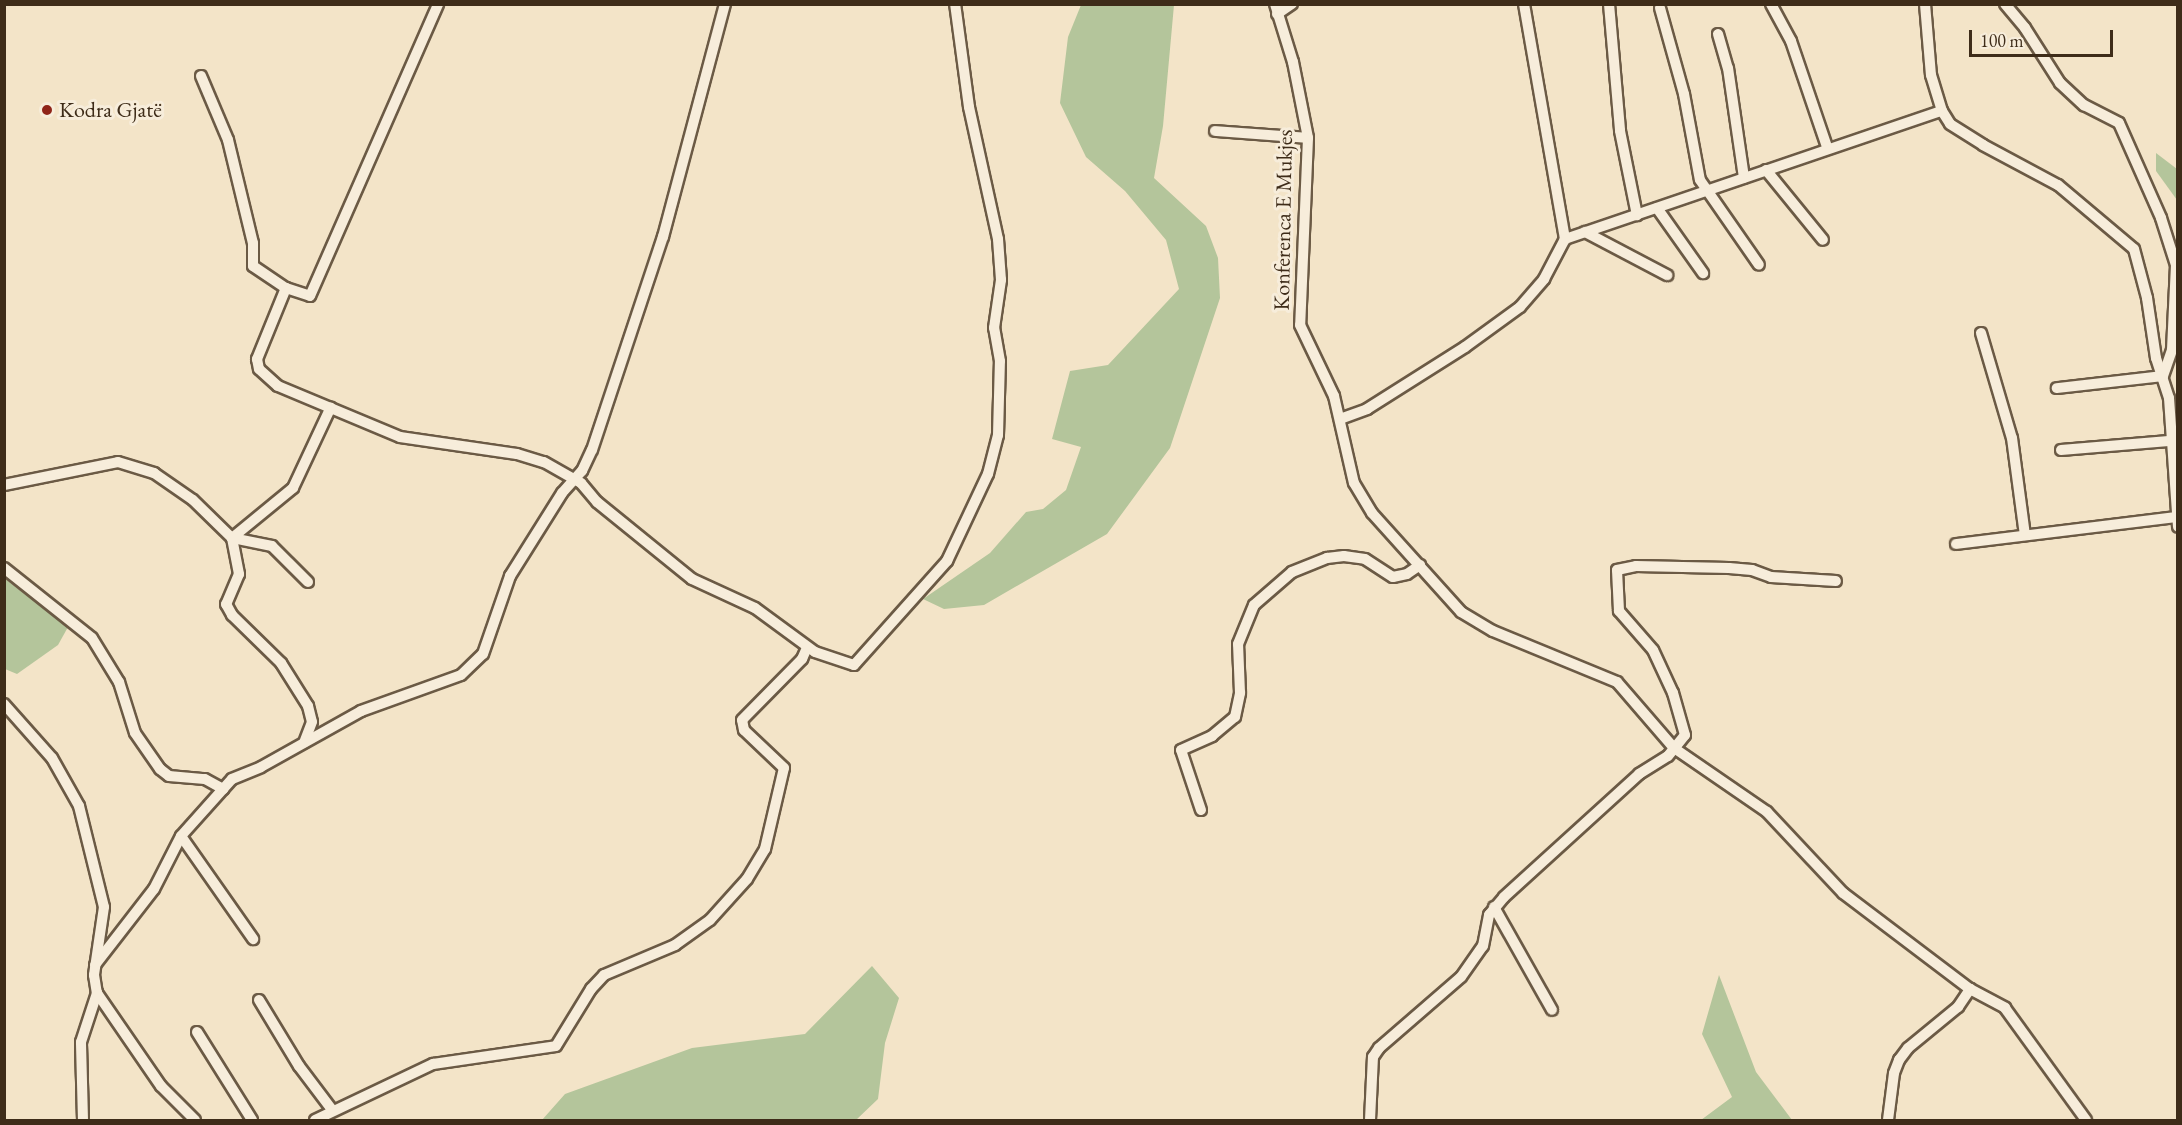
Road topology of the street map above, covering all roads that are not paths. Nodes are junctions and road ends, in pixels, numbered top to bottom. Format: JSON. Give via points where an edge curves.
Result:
{"nodes":[{"id":1,"x":438,"y":4,"type":"edge"},
{"id":2,"x":725,"y":4,"type":"edge"},
{"id":3,"x":955,"y":4,"type":"edge"},
{"id":4,"x":1292,"y":4,"type":"edge"},
{"id":5,"x":1524,"y":4,"type":"edge"},
{"id":6,"x":1609,"y":4,"type":"edge"},
{"id":7,"x":1772,"y":4,"type":"edge"},
{"id":8,"x":1926,"y":4,"type":"edge"},
{"id":9,"x":2005,"y":4,"type":"edge"},
{"id":10,"x":1660,"y":8,"type":"dead end"},
{"id":11,"x":1276,"y":9,"type":"edge"},
{"id":12,"x":1718,"y":34,"type":"dead end"},
{"id":13,"x":201,"y":76,"type":"dead end"},
{"id":14,"x":1942,"y":111,"type":"junction"},
{"id":15,"x":1215,"y":131,"type":"dead end"},
{"id":16,"x":1308,"y":138,"type":"junction"},
{"id":17,"x":1827,"y":147,"type":"junction"},
{"id":18,"x":1766,"y":170,"type":"junction"},
{"id":19,"x":1744,"y":178,"type":"junction"},
{"id":20,"x":1705,"y":191,"type":"junction"},
{"id":21,"x":1657,"y":208,"type":"junction"},
{"id":22,"x":1637,"y":214,"type":"junction"},
{"id":23,"x":1585,"y":232,"type":"junction"},
{"id":24,"x":1564,"y":239,"type":"junction"},
{"id":25,"x":1823,"y":240,"type":"dead end"},
{"id":26,"x":1759,"y":265,"type":"dead end"},
{"id":27,"x":1703,"y":273,"type":"dead end"},
{"id":28,"x":1667,"y":275,"type":"dead end"},
{"id":29,"x":286,"y":288,"type":"junction"},
{"id":30,"x":1981,"y":333,"type":"dead end"},
{"id":31,"x":2163,"y":376,"type":"junction"},
{"id":32,"x":2057,"y":388,"type":"dead end"},
{"id":33,"x":331,"y":407,"type":"junction"},
{"id":34,"x":2174,"y":417,"type":"edge"},
{"id":35,"x":1340,"y":419,"type":"junction"},
{"id":36,"x":2169,"y":441,"type":"junction"},
{"id":37,"x":2061,"y":450,"type":"dead end"},
{"id":38,"x":575,"y":479,"type":"junction"},
{"id":39,"x":4,"y":485,"type":"edge"},
{"id":40,"x":2177,"y":522,"type":"edge"},
{"id":41,"x":2025,"y":535,"type":"junction"},
{"id":42,"x":232,"y":538,"type":"junction"},
{"id":43,"x":1956,"y":544,"type":"dead end"},
{"id":44,"x":1420,"y":565,"type":"junction"},
{"id":45,"x":4,"y":568,"type":"edge"},
{"id":46,"x":1836,"y":581,"type":"dead end"},
{"id":47,"x":308,"y":582,"type":"dead end"},
{"id":48,"x":807,"y":648,"type":"junction"},
{"id":49,"x":4,"y":704,"type":"edge"},
{"id":50,"x":304,"y":743,"type":"junction"},
{"id":51,"x":1674,"y":748,"type":"junction"},
{"id":52,"x":223,"y":789,"type":"junction"},
{"id":53,"x":1201,"y":810,"type":"dead end"},
{"id":54,"x":181,"y":836,"type":"junction"},
{"id":55,"x":1494,"y":907,"type":"junction"},
{"id":56,"x":253,"y":939,"type":"dead end"},
{"id":57,"x":95,"y":965,"type":"junction"},
{"id":58,"x":1970,"y":988,"type":"junction"},
{"id":59,"x":97,"y":993,"type":"junction"},
{"id":60,"x":260,"y":1000,"type":"dead end"},
{"id":61,"x":1552,"y":1010,"type":"dead end"},
{"id":62,"x":197,"y":1032,"type":"dead end"},
{"id":63,"x":333,"y":1111,"type":"junction"},
{"id":64,"x":83,"y":1120,"type":"edge"},
{"id":65,"x":195,"y":1120,"type":"edge"},
{"id":66,"x":252,"y":1120,"type":"edge"},
{"id":67,"x":315,"y":1120,"type":"edge"},
{"id":68,"x":1370,"y":1120,"type":"edge"},
{"id":69,"x":1888,"y":1120,"type":"edge"},
{"id":70,"x":2086,"y":1120,"type":"edge"}],
"edges":[{"from":1,"to":29,"type":"street","via":[[314,293],[308,296]]},
{"from":2,"to":38,"type":"street","via":[[663,237],[592,450]]},
{"from":3,"to":48,"type":"street","via":[[969,107],[1000,259],[994,328],[1001,375],[995,454],[962,536],[947,561],[866,654],[854,665]]},
{"from":4,"to":11,"type":"street"},
{"from":5,"to":24,"type":"street"},
{"from":6,"to":22,"type":"street","via":[[1620,130]]},
{"from":7,"to":17,"type":"street","via":[[1794,49]]},
{"from":8,"to":14,"type":"street","via":[[1931,75]]},
{"from":9,"to":31,"type":"street","via":[[2060,83],[2084,105],[2119,123],[2149,189],[2176,264],[2172,350]]},
{"from":10,"to":20,"type":"street"},
{"from":11,"to":16,"type":"street","name":"Konferenca E Mukjes","via":[[1293,62]]},
{"from":12,"to":19,"type":"street","via":[[1728,68]]},
{"from":13,"to":29,"type":"street","via":[[228,140],[253,243],[253,266]]},
{"from":14,"to":17,"type":"street"},
{"from":14,"to":31,"type":"street","via":[[1950,124],[1983,146],[2058,184],[2134,249]]},
{"from":15,"to":16,"type":"street"},
{"from":16,"to":35,"type":"street","name":"Konferenca E Mukjes","via":[[1300,325],[1334,396]]},
{"from":17,"to":18,"type":"street"},
{"from":18,"to":19,"type":"street"},
{"from":18,"to":25,"type":"street"},
{"from":19,"to":20,"type":"street"},
{"from":20,"to":21,"type":"street"},
{"from":20,"to":26,"type":"street"},
{"from":21,"to":22,"type":"street"},
{"from":21,"to":27,"type":"street"},
{"from":22,"to":23,"type":"street"},
{"from":23,"to":24,"type":"street"},
{"from":23,"to":28,"type":"street"},
{"from":24,"to":35,"type":"street","via":[[1544,279],[1520,306],[1367,410]]},
{"from":29,"to":33,"type":"street","via":[[257,364],[278,386]]},
{"from":30,"to":41,"type":"street","via":[[2012,438]]},
{"from":31,"to":32,"type":"street"},
{"from":31,"to":34,"type":"street"},
{"from":33,"to":38,"type":"street","via":[[400,436],[534,458]]},
{"from":33,"to":42,"type":"street","via":[[292,488]]},
{"from":34,"to":36,"type":"street"},
{"from":35,"to":44,"type":"street","name":"Konferenca E Mukjes","via":[[1349,466],[1362,499]]},
{"from":36,"to":37,"type":"street"},
{"from":36,"to":40,"type":"street"},
{"from":38,"to":48,"type":"street","via":[[597,502],[692,579],[755,608]]},
{"from":38,"to":50,"type":"street","via":[[510,576],[489,644],[473,666],[453,679],[361,711]]},
{"from":39,"to":42,"type":"street","via":[[70,470],[129,463],[180,489]]},
{"from":40,"to":41,"type":"street"},
{"from":41,"to":43,"type":"street"},
{"from":42,"to":47,"type":"street","via":[[272,546]]},
{"from":42,"to":50,"type":"street","via":[[239,574],[226,604],[281,663],[308,706],[312,722]]},
{"from":44,"to":51,"type":"street","name":"Konferenca E Mukjes","via":[[1450,602],[1474,620],[1617,682]]},
{"from":44,"to":53,"type":"street","via":[[1407,574],[1393,576],[1365,559],[1327,558],[1285,576],[1254,604],[1238,644],[1240,693],[1235,717],[1212,736],[1181,750]]},
{"from":45,"to":52,"type":"street","via":[[92,638],[119,682],[135,733],[160,769],[170,776],[205,779]]},
{"from":46,"to":51,"type":"street","via":[[1771,577],[1729,568],[1635,566],[1617,570],[1619,611],[1653,650],[1673,693],[1685,735]]},
{"from":48,"to":63,"type":"street","via":[[802,660],[742,720],[744,730],[784,768],[765,849],[747,879],[710,920],[675,945],[604,975],[556,1046],[434,1064]]},
{"from":49,"to":57,"type":"street","via":[[52,758],[79,806],[104,907]]},
{"from":50,"to":52,"type":"street","via":[[261,767],[239,774]]},
{"from":51,"to":55,"type":"street","via":[[1662,761],[1639,774]]},
{"from":51,"to":58,"type":"street","name":"Konferenca E Mukjes","via":[[1761,807],[1843,893]]},
{"from":52,"to":54,"type":"street"},
{"from":54,"to":56,"type":"street"},
{"from":54,"to":57,"type":"street","via":[[154,889]]},
{"from":55,"to":61,"type":"street"},
{"from":55,"to":68,"type":"street","via":[[1483,946],[1461,977],[1373,1057]]},
{"from":57,"to":59,"type":"street"},
{"from":58,"to":69,"type":"street","via":[[1958,1007],[1899,1060]]},
{"from":58,"to":70,"type":"street","name":"Konferenca E Mukjes","via":[[2005,1008]]},
{"from":59,"to":64,"type":"street","via":[[81,1042]]},
{"from":59,"to":65,"type":"street","via":[[161,1086]]},
{"from":60,"to":63,"type":"street","via":[[299,1066]]},
{"from":62,"to":66,"type":"street"},
{"from":63,"to":67,"type":"street"}]}
